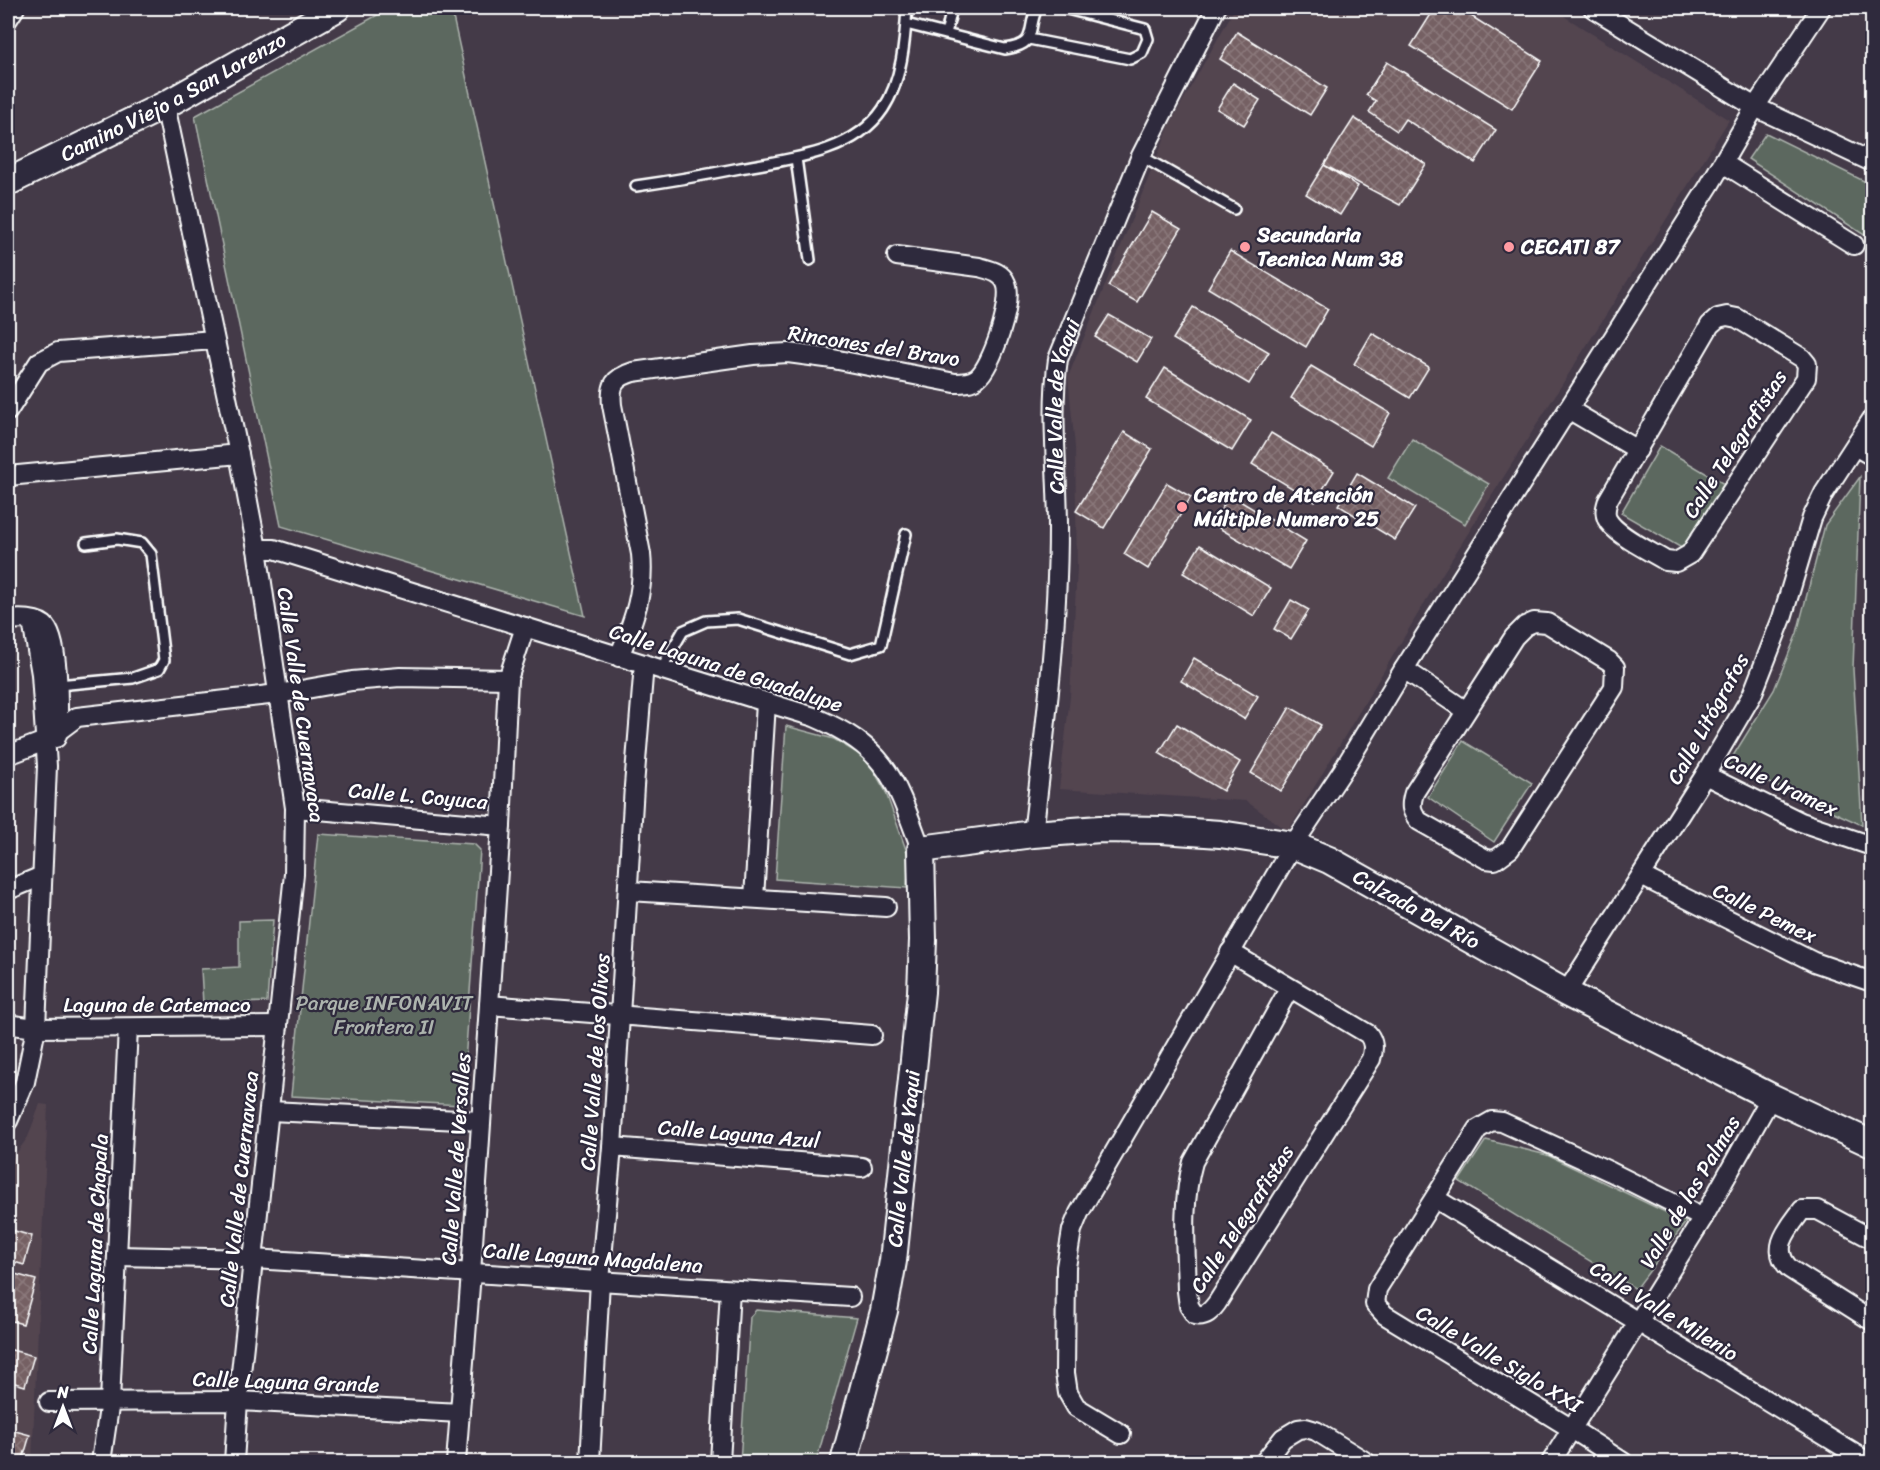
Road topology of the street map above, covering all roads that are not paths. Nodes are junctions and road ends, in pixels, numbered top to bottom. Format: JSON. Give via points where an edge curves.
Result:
{"nodes":[{"id":1,"x":15,"y":8,"type":"edge"},
{"id":2,"x":338,"y":8,"type":"edge"},
{"id":3,"x":907,"y":8,"type":"edge"},
{"id":4,"x":952,"y":8,"type":"edge"},
{"id":5,"x":1037,"y":8,"type":"edge"},
{"id":6,"x":1063,"y":8,"type":"edge"},
{"id":7,"x":1216,"y":8,"type":"edge"},
{"id":8,"x":1593,"y":8,"type":"edge"},
{"id":9,"x":1821,"y":8,"type":"edge"},
{"id":10,"x":8,"y":19,"type":"edge"},
{"id":11,"x":906,"y":24,"type":"junction"},
{"id":12,"x":946,"y":34,"type":"junction"},
{"id":13,"x":1029,"y":39,"type":"junction"},
{"id":14,"x":165,"y":105,"type":"junction"},
{"id":15,"x":1755,"y":107,"type":"junction"},
{"id":16,"x":1141,"y":156,"type":"junction"},
{"id":17,"x":796,"y":158,"type":"junction"},
{"id":18,"x":1872,"y":162,"type":"edge"},
{"id":19,"x":1723,"y":163,"type":"junction"},
{"id":20,"x":8,"y":182,"type":"edge"},
{"id":21,"x":636,"y":186,"type":"dead end"},
{"id":22,"x":1234,"y":209,"type":"dead end"},
{"id":23,"x":1854,"y":245,"type":"dead end"},
{"id":24,"x":897,"y":256,"type":"dead end"},
{"id":25,"x":810,"y":260,"type":"dead end"},
{"id":26,"x":214,"y":340,"type":"junction"},
{"id":27,"x":1568,"y":409,"type":"junction"},
{"id":28,"x":8,"y":411,"type":"edge"},
{"id":29,"x":1872,"y":419,"type":"edge"},
{"id":30,"x":1855,"y":446,"type":"junction"},
{"id":31,"x":1638,"y":450,"type":"junction"},
{"id":32,"x":239,"y":454,"type":"junction"},
{"id":33,"x":1872,"y":456,"type":"edge"},
{"id":34,"x":8,"y":476,"type":"edge"},
{"id":35,"x":906,"y":534,"type":"dead end"},
{"id":36,"x":86,"y":543,"type":"dead end"},
{"id":37,"x":256,"y":549,"type":"junction"},
{"id":38,"x":8,"y":620,"type":"edge"},
{"id":39,"x":525,"y":627,"type":"junction"},
{"id":40,"x":619,"y":657,"type":"junction"},
{"id":41,"x":652,"y":666,"type":"junction"},
{"id":42,"x":1404,"y":669,"type":"junction"},
{"id":43,"x":52,"y":678,"type":"junction"},
{"id":44,"x":508,"y":679,"type":"junction"},
{"id":45,"x":279,"y":694,"type":"junction"},
{"id":46,"x":766,"y":703,"type":"junction"},
{"id":47,"x":1466,"y":711,"type":"junction"},
{"id":48,"x":51,"y":736,"type":"junction"},
{"id":49,"x":8,"y":755,"type":"edge"},
{"id":50,"x":1705,"y":775,"type":"junction"},
{"id":51,"x":295,"y":808,"type":"junction"},
{"id":52,"x":501,"y":826,"type":"junction"},
{"id":53,"x":1033,"y":834,"type":"junction"},
{"id":54,"x":1293,"y":845,"type":"junction"},
{"id":55,"x":1872,"y":846,"type":"edge"},
{"id":56,"x":921,"y":849,"type":"junction"},
{"id":57,"x":42,"y":876,"type":"junction"},
{"id":58,"x":1641,"y":876,"type":"junction"},
{"id":59,"x":8,"y":890,"type":"edge"},
{"id":60,"x":629,"y":891,"type":"junction"},
{"id":61,"x":754,"y":898,"type":"junction"},
{"id":62,"x":886,"y":907,"type":"dead end"},
{"id":63,"x":1230,"y":952,"type":"junction"},
{"id":64,"x":1872,"y":982,"type":"edge"},
{"id":65,"x":1289,"y":989,"type":"junction"},
{"id":66,"x":1566,"y":993,"type":"junction"},
{"id":67,"x":489,"y":1005,"type":"junction"},
{"id":68,"x":621,"y":1015,"type":"junction"},
{"id":69,"x":279,"y":1026,"type":"junction"},
{"id":70,"x":8,"y":1027,"type":"edge"},
{"id":71,"x":36,"y":1028,"type":"junction"},
{"id":72,"x":128,"y":1028,"type":"junction"},
{"id":73,"x":872,"y":1035,"type":"dead end"},
{"id":74,"x":1771,"y":1097,"type":"junction"},
{"id":75,"x":270,"y":1111,"type":"junction"},
{"id":76,"x":8,"y":1121,"type":"edge"},
{"id":77,"x":481,"y":1121,"type":"junction"},
{"id":78,"x":1872,"y":1144,"type":"edge"},
{"id":79,"x":612,"y":1147,"type":"junction"},
{"id":80,"x":862,"y":1167,"type":"dead end"},
{"id":81,"x":1436,"y":1199,"type":"junction"},
{"id":82,"x":1703,"y":1218,"type":"junction"},
{"id":83,"x":1872,"y":1239,"type":"edge"},
{"id":84,"x":117,"y":1256,"type":"junction"},
{"id":85,"x":254,"y":1259,"type":"junction"},
{"id":86,"x":471,"y":1273,"type":"junction"},
{"id":87,"x":600,"y":1281,"type":"junction"},
{"id":88,"x":730,"y":1290,"type":"junction"},
{"id":89,"x":850,"y":1297,"type":"dead end"},
{"id":90,"x":1638,"y":1321,"type":"junction"},
{"id":91,"x":1872,"y":1321,"type":"edge"},
{"id":92,"x":110,"y":1401,"type":"junction"},
{"id":93,"x":238,"y":1401,"type":"junction"},
{"id":94,"x":50,"y":1402,"type":"dead end"},
{"id":95,"x":460,"y":1413,"type":"junction"},
{"id":96,"x":1572,"y":1429,"type":"junction"},
{"id":97,"x":1121,"y":1434,"type":"dead end"},
{"id":98,"x":101,"y":1462,"type":"edge"},
{"id":99,"x":234,"y":1462,"type":"edge"},
{"id":100,"x":456,"y":1462,"type":"edge"},
{"id":101,"x":590,"y":1462,"type":"edge"},
{"id":102,"x":720,"y":1462,"type":"edge"},
{"id":103,"x":844,"y":1462,"type":"edge"},
{"id":104,"x":1264,"y":1462,"type":"edge"},
{"id":105,"x":1366,"y":1462,"type":"edge"},
{"id":106,"x":1551,"y":1462,"type":"edge"},
{"id":107,"x":1623,"y":1462,"type":"edge"},
{"id":108,"x":1868,"y":1462,"type":"edge"}],
"edges":[{"from":1,"to":10,"type":"street"},
{"from":2,"to":14,"type":"street","name":"Camino Viejo a San Lorenzo"},
{"from":3,"to":11,"type":"lane"},
{"from":4,"to":12,"type":"lane"},
{"from":5,"to":13,"type":"lane"},
{"from":6,"to":13,"type":"lane","via":[[1144,29],[1148,39],[1142,53],[1130,58]]},
{"from":7,"to":16,"type":"street","name":"Calle Valle de Yaqui"},
{"from":8,"to":15,"type":"street"},
{"from":9,"to":15,"type":"street"},
{"from":11,"to":12,"type":"lane"},
{"from":11,"to":17,"type":"lane","via":[[894,87],[883,109],[856,135]]},
{"from":12,"to":13,"type":"lane","via":[[1005,49]]},
{"from":14,"to":20,"type":"street","name":"Camino Viejo a San Lorenzo"},
{"from":14,"to":26,"type":"street","name":"Calle Valle de Cuernavaca"},
{"from":15,"to":18,"type":"street"},
{"from":15,"to":19,"type":"street"},
{"from":16,"to":22,"type":"lane"},
{"from":16,"to":53,"type":"street","name":"Calle Valle de Yaqui","via":[[1058,359],[1054,393],[1056,594]]},
{"from":17,"to":21,"type":"lane"},
{"from":17,"to":25,"type":"lane"},
{"from":19,"to":23,"type":"street"},
{"from":19,"to":27,"type":"street"},
{"from":24,"to":40,"type":"street","name":"Rincones del Bravo","via":[[986,269],[1008,284],[1002,324],[985,370],[976,379],[955,383],[788,353],[633,372],[614,383],[612,405],[643,576],[638,607]]},
{"from":26,"to":28,"type":"street","via":[[58,352],[39,362]]},
{"from":26,"to":32,"type":"street","name":"Calle Valle de Cuernavaca"},
{"from":27,"to":31,"type":"street"},
{"from":27,"to":42,"type":"street"},
{"from":29,"to":30,"type":"street","name":"Calle Litógrafos"},
{"from":30,"to":33,"type":"street"},
{"from":30,"to":50,"type":"street","name":"Calle Litógrafos","via":[[1812,518],[1782,618],[1752,695]]},
{"from":31,"to":31,"type":"street","name":"Calle Telegrafistas","via":[[1608,500],[1607,518],[1614,528],[1640,546],[1666,561],[1676,562],[1690,554],[1751,463],[1803,383],[1807,364],[1737,318],[1718,318],[1710,325]]},
{"from":32,"to":34,"type":"street"},
{"from":32,"to":37,"type":"street","name":"Calle Valle de Cuernavaca"},
{"from":35,"to":41,"type":"lane","via":[[881,645],[850,654],[738,619],[706,621],[683,631]]},
{"from":36,"to":43,"type":"lane","via":[[117,539],[142,543],[151,554],[164,660],[159,669],[133,678]]},
{"from":37,"to":39,"type":"street","name":"Calle Laguna de Guadalupe","via":[[274,549]]},
{"from":37,"to":45,"type":"street","name":"Calle Valle de Cuernavaca"},
{"from":38,"to":43,"type":"street","via":[[43,624],[50,632]]},
{"from":39,"to":40,"type":"street","name":"Calle Laguna de Guadalupe"},
{"from":39,"to":44,"type":"street"},
{"from":40,"to":41,"type":"street","name":"Calle Laguna de Guadalupe"},
{"from":41,"to":46,"type":"street","name":"Calle Laguna de Guadalupe"},
{"from":41,"to":60,"type":"street","name":"Calle Valle de los Olivos","via":[[634,786]]},
{"from":42,"to":47,"type":"street"},
{"from":42,"to":54,"type":"street"},
{"from":43,"to":48,"type":"street"},
{"from":44,"to":45,"type":"street","via":[[400,677]]},
{"from":44,"to":52,"type":"street","name":"Calle Valle de Versalles"},
{"from":45,"to":48,"type":"street","via":[[77,717]]},
{"from":45,"to":51,"type":"street","name":"Calle Valle de Cuernavaca"},
{"from":46,"to":56,"type":"street","name":"Calle Laguna de Guadalupe","via":[[842,728],[865,744],[892,779]]},
{"from":46,"to":61,"type":"street"},
{"from":47,"to":47,"type":"street","via":[[1514,637],[1534,622],[1547,623],[1615,667],[1614,687],[1510,849],[1495,860],[1485,859],[1419,821],[1410,804]]},
{"from":48,"to":49,"type":"street"},
{"from":48,"to":57,"type":"street"},
{"from":50,"to":55,"type":"street","name":"Calle Uramex","via":[[1801,822]]},
{"from":50,"to":58,"type":"street","name":"Calle Litógrafos"},
{"from":51,"to":52,"type":"street","name":"Calle L. Coyuca"},
{"from":51,"to":69,"type":"street","name":"Calle Valle de Cuernavaca","via":[[294,874]]},
{"from":52,"to":67,"type":"street","name":"Calle Valle de Versalles"},
{"from":53,"to":54,"type":"street","name":"Calzada Del Río","via":[[1162,830]]},
{"from":53,"to":56,"type":"street","name":"Calzada Del Río"},
{"from":54,"to":63,"type":"street"},
{"from":54,"to":66,"type":"street","name":"Calzada Del Río","via":[[1329,861]]},
{"from":56,"to":103,"type":"street","name":"Calle Valle de Yaqui","via":[[921,992],[893,1261],[884,1311]]},
{"from":57,"to":59,"type":"street"},
{"from":57,"to":71,"type":"street"},
{"from":58,"to":64,"type":"street","name":"Calle Pemex","via":[[1814,962]]},
{"from":58,"to":66,"type":"street","name":"Calle Litógrafos"},
{"from":60,"to":61,"type":"street"},
{"from":60,"to":68,"type":"street","name":"Calle Valle de los Olivos"},
{"from":61,"to":62,"type":"street"},
{"from":63,"to":65,"type":"street","name":"Calle Telegrafistas"},
{"from":63,"to":97,"type":"street","via":[[1072,1230],[1066,1268],[1068,1393],[1076,1407]]},
{"from":65,"to":65,"type":"street","name":"Calle Telegrafistas","via":[[1368,1034],[1372,1039],[1371,1059],[1218,1303],[1210,1312],[1195,1315],[1187,1291],[1187,1181],[1201,1144]]},
{"from":66,"to":74,"type":"street","name":"Calzada Del Río"},
{"from":67,"to":68,"type":"street"},
{"from":67,"to":77,"type":"street","name":"Calle Valle de Versalles"},
{"from":68,"to":73,"type":"street"},
{"from":68,"to":79,"type":"street","name":"Calle Valle de los Olivos"},
{"from":69,"to":72,"type":"street","name":"Laguna de Catemaco"},
{"from":69,"to":75,"type":"street","name":"Calle Valle de Cuernavaca"},
{"from":70,"to":71,"type":"street","name":"Laguna de Catemaco"},
{"from":71,"to":72,"type":"street","name":"Laguna de Catemaco"},
{"from":71,"to":76,"type":"street","via":[[25,1082]]},
{"from":72,"to":84,"type":"street","name":"Calle Laguna de Chapala"},
{"from":74,"to":78,"type":"street","name":"Calzada Del Río"},
{"from":74,"to":82,"type":"street","name":"Valle de las Palmas"},
{"from":75,"to":77,"type":"street"},
{"from":75,"to":85,"type":"street","name":"Calle Valle de Cuernavaca"},
{"from":77,"to":86,"type":"street","name":"Calle Valle de Versalles"},
{"from":79,"to":80,"type":"street","name":"Calle Laguna Azul"},
{"from":79,"to":87,"type":"street","name":"Calle Valle de los Olivos"},
{"from":81,"to":82,"type":"street","via":[[1478,1129],[1502,1122]]},
{"from":81,"to":90,"type":"street","name":"Calle Valle Milenio"},
{"from":81,"to":96,"type":"street","name":"Calle Valle Siglo XXI","via":[[1381,1281],[1375,1304],[1384,1316]]},
{"from":82,"to":90,"type":"street","name":"Valle de las Palmas"},
{"from":83,"to":91,"type":"street","via":[[1808,1208],[1798,1215],[1779,1250],[1790,1269]]},
{"from":84,"to":85,"type":"street","name":"Calle Laguna Magdalena"},
{"from":84,"to":92,"type":"street","name":"Calle Laguna de Chapala"},
{"from":85,"to":86,"type":"street","name":"Calle Laguna Magdalena"},
{"from":85,"to":93,"type":"street","name":"Calle Valle de Cuernavaca"},
{"from":86,"to":87,"type":"street","name":"Calle Laguna Magdalena"},
{"from":86,"to":95,"type":"street","name":"Calle Valle de Versalles"},
{"from":87,"to":88,"type":"street","name":"Calle Laguna Magdalena"},
{"from":87,"to":101,"type":"street","name":"Calle Valle de los Olivos"},
{"from":88,"to":89,"type":"street","name":"Calle Laguna Magdalena"},
{"from":88,"to":102,"type":"street"},
{"from":90,"to":96,"type":"street","name":"Valle de las Palmas"},
{"from":90,"to":108,"type":"street","name":"Calle Valle Milenio"},
{"from":92,"to":93,"type":"street","name":"Calle Laguna Grande"},
{"from":92,"to":94,"type":"street","name":"Calle Laguna Grande"},
{"from":92,"to":98,"type":"street","name":"Calle Laguna de Chapala"},
{"from":93,"to":95,"type":"street","name":"Calle Laguna Grande"},
{"from":93,"to":99,"type":"street","name":"Calle Valle de Cuernavaca"},
{"from":95,"to":100,"type":"street","name":"Calle Valle de Versalles"},
{"from":96,"to":106,"type":"street","name":"Valle de las Palmas"},
{"from":96,"to":107,"type":"street","name":"Calle Valle Siglo XXI"},
{"from":104,"to":105,"type":"street","via":[[1290,1432],[1306,1428]]}]}
